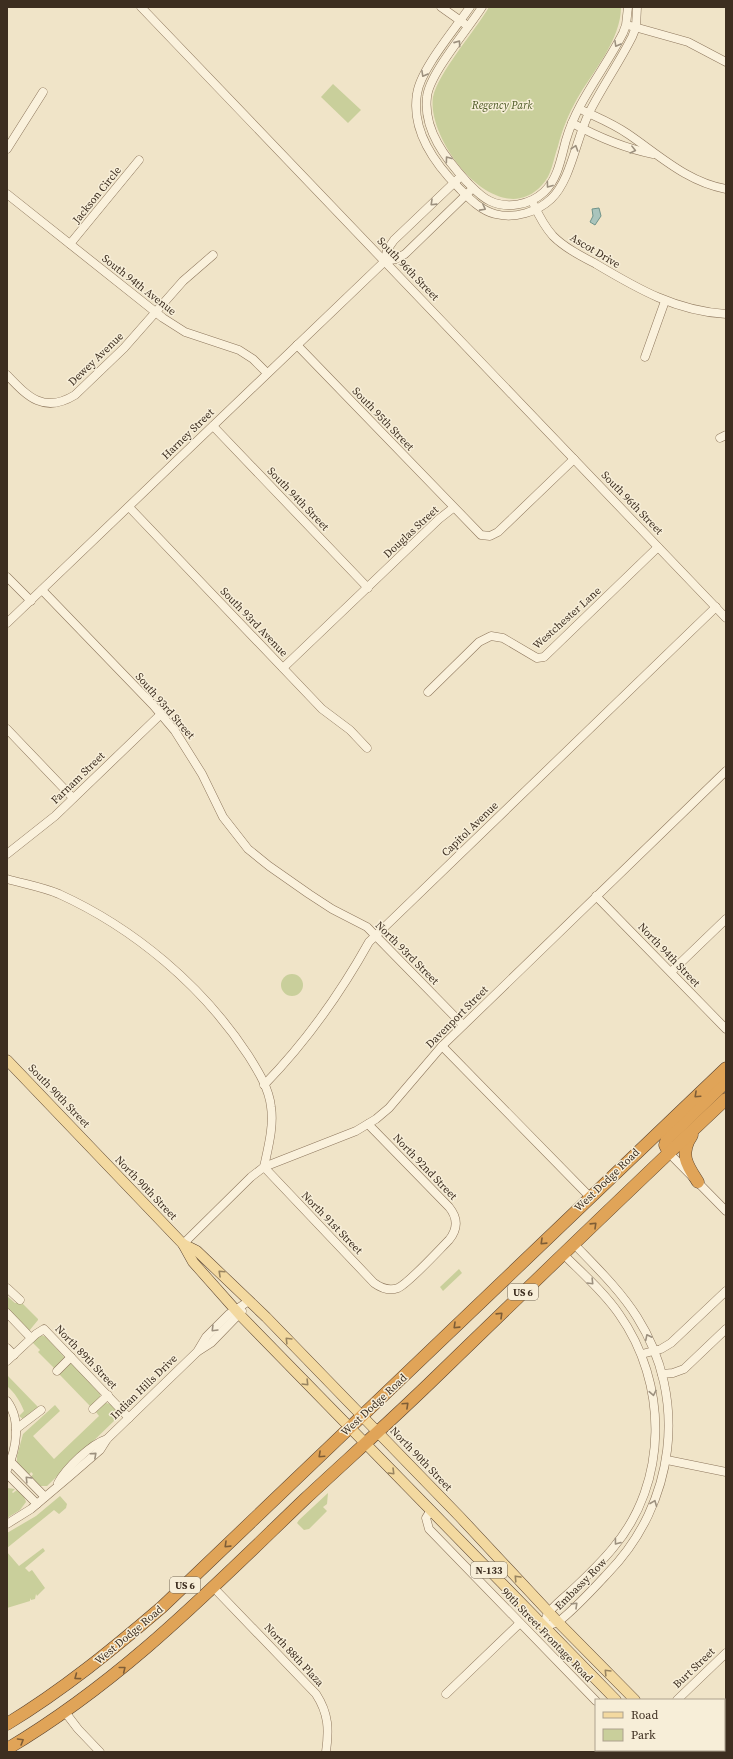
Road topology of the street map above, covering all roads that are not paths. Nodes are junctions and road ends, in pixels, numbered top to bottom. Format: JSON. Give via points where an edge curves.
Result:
{"nodes":[{"id":1,"x":141,"y":7,"type":"edge"},
{"id":2,"x":441,"y":7,"type":"edge"},
{"id":3,"x":470,"y":7,"type":"edge"},
{"id":4,"x":482,"y":7,"type":"edge"},
{"id":5,"x":628,"y":7,"type":"edge"},
{"id":6,"x":637,"y":7,"type":"edge"},
{"id":7,"x":461,"y":21,"type":"junction"},
{"id":8,"x":626,"y":25,"type":"junction"},
{"id":9,"x":469,"y":26,"type":"junction"},
{"id":10,"x":636,"y":27,"type":"junction"},
{"id":11,"x":726,"y":62,"type":"edge"},
{"id":12,"x":43,"y":92,"type":"dead end"},
{"id":13,"x":579,"y":109,"type":"junction"},
{"id":14,"x":589,"y":114,"type":"junction"},
{"id":15,"x":572,"y":124,"type":"junction"},
{"id":16,"x":582,"y":129,"type":"junction"},
{"id":17,"x":7,"y":149,"type":"edge"},
{"id":18,"x":655,"y":155,"type":"junction"},
{"id":19,"x":140,"y":160,"type":"dead end"},
{"id":20,"x":462,"y":176,"type":"junction"},
{"id":21,"x":454,"y":183,"type":"junction"},
{"id":22,"x":473,"y":188,"type":"junction"},
{"id":23,"x":726,"y":189,"type":"edge"},
{"id":24,"x":7,"y":194,"type":"edge"},
{"id":25,"x":466,"y":195,"type":"junction"},
{"id":26,"x":532,"y":200,"type":"junction"},
{"id":27,"x":536,"y":210,"type":"junction"},
{"id":28,"x":70,"y":244,"type":"junction"},
{"id":29,"x":213,"y":255,"type":"dead end"},
{"id":30,"x":385,"y":261,"type":"junction"},
{"id":31,"x":665,"y":301,"type":"junction"},
{"id":32,"x":155,"y":312,"type":"junction"},
{"id":33,"x":726,"y":314,"type":"edge"},
{"id":34,"x":297,"y":345,"type":"junction"},
{"id":35,"x":645,"y":357,"type":"dead end"},
{"id":36,"x":267,"y":373,"type":"junction"},
{"id":37,"x":7,"y":375,"type":"edge"},
{"id":38,"x":213,"y":426,"type":"junction"},
{"id":39,"x":574,"y":459,"type":"junction"},
{"id":40,"x":129,"y":507,"type":"junction"},
{"id":41,"x":453,"y":508,"type":"junction"},
{"id":42,"x":658,"y":547,"type":"junction"},
{"id":43,"x":7,"y":577,"type":"edge"},
{"id":44,"x":368,"y":588,"type":"junction"},
{"id":45,"x":42,"y":590,"type":"junction"},
{"id":46,"x":31,"y":601,"type":"junction"},
{"id":47,"x":716,"y":608,"type":"junction"},
{"id":48,"x":726,"y":618,"type":"edge"},
{"id":49,"x":7,"y":623,"type":"edge"},
{"id":50,"x":283,"y":668,"type":"junction"},
{"id":51,"x":428,"y":692,"type":"dead end"},
{"id":52,"x":161,"y":714,"type":"junction"},
{"id":53,"x":7,"y":729,"type":"edge"},
{"id":54,"x":367,"y":748,"type":"dead end"},
{"id":55,"x":726,"y":771,"type":"edge"},
{"id":56,"x":73,"y":798,"type":"junction"},
{"id":57,"x":7,"y":854,"type":"edge"},
{"id":58,"x":268,"y":866,"type":"joint"},
{"id":59,"x":7,"y":879,"type":"edge"},
{"id":60,"x":596,"y":896,"type":"junction"},
{"id":61,"x":726,"y":919,"type":"edge"},
{"id":62,"x":376,"y":935,"type":"junction"},
{"id":63,"x":671,"y":972,"type":"junction"},
{"id":64,"x":463,"y":1025,"type":"junction"},
{"id":65,"x":726,"y":1029,"type":"edge"},
{"id":66,"x":442,"y":1046,"type":"junction"},
{"id":67,"x":7,"y":1060,"type":"edge"},
{"id":68,"x":726,"y":1068,"type":"edge"},
{"id":69,"x":726,"y":1082,"type":"edge"},
{"id":70,"x":264,"y":1085,"type":"junction"},
{"id":71,"x":726,"y":1099,"type":"edge"},
{"id":72,"x":703,"y":1120,"type":"junction"},
{"id":73,"x":368,"y":1124,"type":"junction"},
{"id":74,"x":93,"y":1149,"type":"joint"},
{"id":75,"x":669,"y":1153,"type":"junction"},
{"id":76,"x":264,"y":1167,"type":"junction"},
{"id":77,"x":698,"y":1182,"type":"junction"},
{"id":78,"x":590,"y":1197,"type":"junction"},
{"id":79,"x":726,"y":1211,"type":"edge"},
{"id":80,"x":183,"y":1244,"type":"junction"},
{"id":81,"x":574,"y":1244,"type":"junction"},
{"id":82,"x":563,"y":1254,"type":"junction"},
{"id":83,"x":7,"y":1288,"type":"edge"},
{"id":84,"x":387,"y":1289,"type":"joint"},
{"id":85,"x":726,"y":1291,"type":"edge"},
{"id":86,"x":20,"y":1300,"type":"dead end"},
{"id":87,"x":249,"y":1300,"type":"junction"},
{"id":88,"x":630,"y":1306,"type":"junction"},
{"id":89,"x":238,"y":1312,"type":"junction"},
{"id":90,"x":7,"y":1313,"type":"edge"},
{"id":91,"x":619,"y":1313,"type":"junction"},
{"id":92,"x":726,"y":1329,"type":"edge"},
{"id":93,"x":31,"y":1338,"type":"junction"},
{"id":94,"x":7,"y":1348,"type":"edge"},
{"id":95,"x":655,"y":1351,"type":"junction"},
{"id":96,"x":642,"y":1354,"type":"junction"},
{"id":97,"x":14,"y":1355,"type":"junction"},
{"id":98,"x":72,"y":1357,"type":"junction"},
{"id":99,"x":7,"y":1361,"type":"edge"},
{"id":100,"x":57,"y":1371,"type":"dead end"},
{"id":101,"x":662,"y":1374,"type":"junction"},
{"id":102,"x":108,"y":1395,"type":"junction"},
{"id":103,"x":7,"y":1401,"type":"edge"},
{"id":104,"x":93,"y":1409,"type":"dead end"},
{"id":105,"x":41,"y":1410,"type":"dead end"},
{"id":106,"x":363,"y":1416,"type":"junction"},
{"id":107,"x":129,"y":1418,"type":"junction"},
{"id":108,"x":349,"y":1428,"type":"junction"},
{"id":109,"x":16,"y":1429,"type":"junction"},
{"id":110,"x":378,"y":1432,"type":"junction"},
{"id":111,"x":365,"y":1444,"type":"junction"},
{"id":112,"x":667,"y":1460,"type":"junction"},
{"id":113,"x":10,"y":1461,"type":"junction"},
{"id":114,"x":7,"y":1470,"type":"edge"},
{"id":115,"x":726,"y":1472,"type":"edge"},
{"id":116,"x":7,"y":1474,"type":"edge"},
{"id":117,"x":45,"y":1497,"type":"junction"},
{"id":118,"x":37,"y":1504,"type":"junction"},
{"id":119,"x":430,"y":1510,"type":"junction"},
{"id":120,"x":7,"y":1524,"type":"edge"},
{"id":121,"x":214,"y":1588,"type":"junction"},
{"id":122,"x":549,"y":1612,"type":"junction"},
{"id":123,"x":558,"y":1622,"type":"junction"},
{"id":124,"x":520,"y":1623,"type":"junction"},
{"id":125,"x":544,"y":1626,"type":"junction"},
{"id":126,"x":726,"y":1653,"type":"edge"},
{"id":127,"x":446,"y":1694,"type":"dead end"},
{"id":128,"x":615,"y":1699,"type":"edge"},
{"id":129,"x":634,"y":1699,"type":"edge"},
{"id":130,"x":677,"y":1699,"type":"edge"},
{"id":131,"x":595,"y":1700,"type":"edge"},
{"id":132,"x":65,"y":1712,"type":"junction"},
{"id":133,"x":8,"y":1724,"type":"edge"},
{"id":134,"x":7,"y":1749,"type":"edge"},
{"id":135,"x":100,"y":1752,"type":"edge"},
{"id":136,"x":326,"y":1752,"type":"edge"}],
"edges":[{"from":1,"to":30,"type":"street","name":"South 96th Street"},
{"from":2,"to":7,"type":"street"},
{"from":3,"to":7,"type":"street"},
{"from":4,"to":9,"type":"street"},
{"from":5,"to":8,"type":"street"},
{"from":6,"to":10,"type":"street"},
{"from":7,"to":9,"type":"street"},
{"from":7,"to":21,"type":"street","one_way":true,"via":[[429,66],[417,94],[418,120],[424,138],[439,165]]},
{"from":8,"to":10,"type":"street"},
{"from":8,"to":13,"type":"street","one_way":true,"via":[[617,46]]},
{"from":20,"to":9,"type":"street","one_way":true,"via":[[447,159],[438,143],[428,118],[427,96],[438,71]]},
{"from":10,"to":11,"type":"street","via":[[688,42]]},
{"from":10,"to":14,"type":"street"},
{"from":12,"to":17,"type":"street"},
{"from":13,"to":14,"type":"street"},
{"from":13,"to":15,"type":"street"},
{"from":14,"to":16,"type":"street"},
{"from":14,"to":18,"type":"street","via":[[627,133]]},
{"from":15,"to":16,"type":"street"},
{"from":15,"to":26,"type":"street","one_way":true,"via":[[553,179],[544,192]]},
{"from":16,"to":18,"type":"street","one_way":true,"via":[[626,148]]},
{"from":27,"to":16,"type":"street","one_way":true,"via":[[551,199],[562,184]]},
{"from":18,"to":23,"type":"street","via":[[696,179]]},
{"from":19,"to":28,"type":"street","name":"Jackson Circle"},
{"from":20,"to":21,"type":"street"},
{"from":20,"to":22,"type":"street"},
{"from":21,"to":25,"type":"street"},
{"from":21,"to":30,"type":"street","one_way":true,"via":[[394,240],[387,250]]},
{"from":22,"to":25,"type":"street"},
{"from":22,"to":26,"type":"street","via":[[483,197],[498,204],[516,205]]},
{"from":24,"to":28,"type":"street","name":"South 94th Avenue"},
{"from":25,"to":27,"type":"street","one_way":true,"via":[[495,214],[517,215]]},
{"from":25,"to":30,"type":"street","via":[[405,254]]},
{"from":26,"to":27,"type":"street","name":"Ascot Drive"},
{"from":27,"to":31,"type":"street","name":"Ascot Drive","via":[[547,229],[560,242],[634,287]]},
{"from":28,"to":32,"type":"street","name":"South 94th Avenue"},
{"from":29,"to":32,"type":"street","name":"Dewey Avenue","via":[[182,281]]},
{"from":30,"to":34,"type":"street","name":"Harney Street"},
{"from":30,"to":39,"type":"street","name":"South 96th Street"},
{"from":31,"to":33,"type":"street","name":"Ascot Drive","via":[[707,312]]},
{"from":31,"to":35,"type":"street"},
{"from":32,"to":36,"type":"street","name":"South 94th Avenue","via":[[186,332],[239,350]]},
{"from":32,"to":37,"type":"street","name":"Dewey Avenue","via":[[124,348],[75,395],[63,401],[43,402],[27,395]]},
{"from":34,"to":36,"type":"street","name":"Harney Street"},
{"from":34,"to":41,"type":"street","name":"South 95th Street"},
{"from":36,"to":38,"type":"street","name":"Harney Street"},
{"from":38,"to":40,"type":"street","name":"Harney Street"},
{"from":38,"to":44,"type":"street","name":"South 94th Street"},
{"from":39,"to":41,"type":"street","name":"Douglas Street","via":[[494,535],[478,533]]},
{"from":39,"to":42,"type":"street","name":"South 96th Street"},
{"from":40,"to":45,"type":"street","name":"Harney Street"},
{"from":40,"to":50,"type":"street","name":"South 93rd Avenue"},
{"from":41,"to":44,"type":"street","name":"Douglas Street"},
{"from":42,"to":47,"type":"street","name":"South 96th Street"},
{"from":42,"to":51,"type":"street","name":"Westchester Lane","via":[[544,657],[537,658],[504,638],[491,636],[479,642]]},
{"from":43,"to":46,"type":"street"},
{"from":44,"to":50,"type":"street","name":"Douglas Street"},
{"from":45,"to":46,"type":"street","name":"Harney Street"},
{"from":45,"to":52,"type":"street","name":"South 93rd Street"},
{"from":46,"to":49,"type":"street","name":"Harney Street"},
{"from":47,"to":48,"type":"street","name":"South 96th Street"},
{"from":47,"to":62,"type":"street","name":"Capitol Avenue"},
{"from":50,"to":54,"type":"street","name":"South 93rd Avenue","via":[[322,709],[350,730]]},
{"from":52,"to":56,"type":"street","name":"Farnam Street"},
{"from":52,"to":58,"type":"street","name":"South 93rd Street","via":[[189,751],[223,817],[257,858]]},
{"from":53,"to":56,"type":"street"},
{"from":55,"to":60,"type":"street","name":"Davenport Street"},
{"from":56,"to":57,"type":"street","name":"Farnam Street","via":[[38,831]]},
{"from":58,"to":62,"type":"street","name":"North 93rd Street"},
{"from":59,"to":70,"type":"street","via":[[47,890],[85,908],[126,932],[166,963],[197,992],[229,1028],[258,1071]]},
{"from":60,"to":63,"type":"street","name":"North 94th Street"},
{"from":60,"to":64,"type":"street","name":"Davenport Street"},
{"from":61,"to":63,"type":"street"},
{"from":62,"to":64,"type":"street","name":"North 93rd Street"},
{"from":62,"to":70,"type":"street","name":"Capitol Avenue","via":[[369,942],[332,1004]]},
{"from":63,"to":65,"type":"street","name":"North 94th Street"},
{"from":64,"to":66,"type":"street","name":"Davenport Street"},
{"from":66,"to":73,"type":"street","name":"Davenport Street","via":[[396,1101]]},
{"from":66,"to":78,"type":"street"},
{"from":67,"to":74,"type":"main road","name":"South 90th Street"},
{"from":68,"to":78,"type":"highway","name":"West Dodge Road","number":"US 6","one_way":true},
{"from":69,"to":75,"type":"highway","via":[[667,1139],[666,1147]]},
{"from":70,"to":76,"type":"street","via":[[272,1117]]},
{"from":71,"to":72,"type":"highway","name":"West Dodge Road","number":"US 6"},
{"from":72,"to":75,"type":"highway","name":"West Dodge Road","number":"US 6"},
{"from":72,"to":77,"type":"highway","via":[[685,1149],[686,1161]]},
{"from":73,"to":76,"type":"street","name":"Davenport Street"},
{"from":73,"to":84,"type":"street","name":"North 92nd Street","via":[[451,1209],[456,1221],[456,1229],[449,1240],[403,1285]]},
{"from":74,"to":80,"type":"main road","name":"North 90th Street"},
{"from":75,"to":77,"type":"street"},
{"from":81,"to":75,"type":"highway","name":"West Dodge Road","number":"US 6","one_way":true},
{"from":76,"to":80,"type":"street","name":"Davenport Street"},
{"from":76,"to":84,"type":"street","name":"North 91st Street","via":[[374,1283]]},
{"from":77,"to":79,"type":"street"},
{"from":78,"to":106,"type":"highway","name":"West Dodge Road","number":"US 6","one_way":true},
{"from":87,"to":80,"type":"main road","name":"North 90th Street","one_way":true,"via":[[197,1251]]},
{"from":80,"to":89,"type":"main road","name":"North 90th Street","via":[[191,1259]]},
{"from":81,"to":82,"type":"highway","name":"West Dodge Road","number":"US 6"},
{"from":81,"to":88,"type":"street","name":"Embassy Row"},
{"from":82,"to":91,"type":"street","name":"Embassy Row","one_way":true},
{"from":110,"to":82,"type":"highway","name":"West Dodge Road","number":"US 6","one_way":true},
{"from":83,"to":86,"type":"street"},
{"from":85,"to":95,"type":"street","via":[[675,1340]]},
{"from":87,"to":89,"type":"street","name":"Indian Hills Drive"},
{"from":106,"to":87,"type":"main road","name":"North 90th Street","one_way":true},
{"from":88,"to":91,"type":"street"},
{"from":95,"to":88,"type":"street","name":"Embassy Row","one_way":true},
{"from":89,"to":107,"type":"street","name":"Indian Hills Drive","via":[[206,1337],[197,1352]]},
{"from":89,"to":108,"type":"main road","name":"North 90th Street","one_way":true},
{"from":90,"to":93,"type":"street"},
{"from":91,"to":96,"type":"street","name":"Embassy Row"},
{"from":92,"to":101,"type":"street","via":[[684,1369]]},
{"from":93,"to":97,"type":"street"},
{"from":93,"to":98,"type":"street","name":"North 89th Street","via":[[44,1329]]},
{"from":94,"to":97,"type":"street"},
{"from":95,"to":96,"type":"street"},
{"from":95,"to":101,"type":"street","name":"Embassy Row"},
{"from":96,"to":122,"type":"street","name":"Embassy Row","one_way":true,"via":[[653,1392],[656,1430],[654,1459],[643,1499],[614,1547]]},
{"from":97,"to":99,"type":"street"},
{"from":98,"to":100,"type":"street"},
{"from":98,"to":102,"type":"street","name":"North 89th Street"},
{"from":101,"to":112,"type":"street","name":"Embassy Row","via":[[669,1417]]},
{"from":102,"to":104,"type":"street"},
{"from":102,"to":107,"type":"street","name":"North 89th Street"},
{"from":103,"to":109,"type":"street","via":[[14,1413]]},
{"from":105,"to":109,"type":"street"},
{"from":106,"to":108,"type":"highway","name":"West Dodge Road","number":"US 6"},
{"from":106,"to":110,"type":"main road","name":"North 90th Street","number":"N-133"},
{"from":107,"to":117,"type":"street","name":"Indian Hills Drive","via":[[107,1439],[96,1443],[78,1459]]},
{"from":108,"to":111,"type":"main road","name":"North 90th Street","number":"N-133"},
{"from":108,"to":133,"type":"highway","name":"West Dodge Road","number":"US 6","one_way":true,"via":[[150,1617],[71,1681]]},
{"from":109,"to":113,"type":"street"},
{"from":110,"to":111,"type":"highway","name":"West Dodge Road","number":"US 6"},
{"from":122,"to":110,"type":"main road","name":"North 90th Street","number":"N-133","one_way":true},
{"from":111,"to":119,"type":"main road","name":"North 90th Street","number":"N-133","one_way":true},
{"from":111,"to":121,"type":"highway","name":"West Dodge Road","number":"US 6"},
{"from":112,"to":115,"type":"street"},
{"from":123,"to":112,"type":"street","name":"Embassy Row","one_way":true,"via":[[631,1547],[654,1505]]},
{"from":113,"to":114,"type":"street"},
{"from":117,"to":113,"type":"street","one_way":true},
{"from":116,"to":118,"type":"street"},
{"from":117,"to":118,"type":"street","name":"Indian Hills Drive"},
{"from":118,"to":120,"type":"street","name":"Indian Hills Drive"},
{"from":119,"to":124,"type":"street","name":"90th Street Frontage Road","via":[[426,1518],[429,1530]]},
{"from":119,"to":125,"type":"main road","name":"North 90th Street","number":"N-133"},
{"from":132,"to":121,"type":"highway","name":"West Dodge Road","number":"US 6","one_way":true,"via":[[128,1665]]},
{"from":121,"to":136,"type":"street","name":"North 88th Plaza","via":[[316,1694],[327,1719]]},
{"from":122,"to":123,"type":"main road","name":"North 90th Street","number":"N-133"},
{"from":122,"to":125,"type":"street","name":"Embassy Row"},
{"from":123,"to":125,"type":"street","name":"Embassy Row"},
{"from":129,"to":123,"type":"main road","name":"North 90th Street","number":"N-133","one_way":true},
{"from":124,"to":127,"type":"street"},
{"from":124,"to":131,"type":"street","name":"90th Street Frontage Road"},
{"from":125,"to":128,"type":"main road","name":"North 90th Street","number":"N-133"},
{"from":126,"to":130,"type":"street","name":"Burt Street"},
{"from":134,"to":132,"type":"highway","name":"West Dodge Road","number":"US 6","one_way":true},
{"from":132,"to":135,"type":"street"}]}
